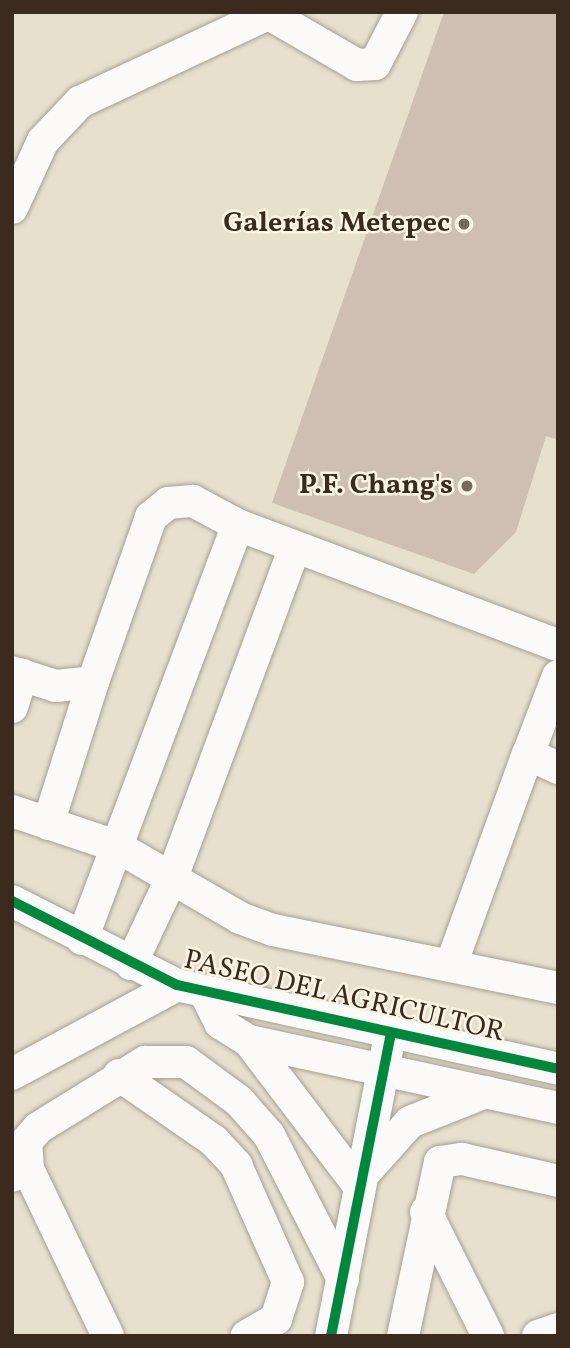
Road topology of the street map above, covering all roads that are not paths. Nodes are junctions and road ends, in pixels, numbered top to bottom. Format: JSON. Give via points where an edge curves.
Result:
{"nodes":[{"id":1,"x":402,"y":12,"type":"edge"},
{"id":2,"x":271,"y":13,"type":"edge"},
{"id":3,"x":12,"y":208,"type":"edge"},
{"id":4,"x":238,"y":525,"type":"junction"},
{"id":5,"x":295,"y":547,"type":"junction"},
{"id":6,"x":558,"y":645,"type":"edge"},
{"id":7,"x":17,"y":673,"type":"edge"},
{"id":8,"x":558,"y":676,"type":"edge"},
{"id":9,"x":93,"y":682,"type":"junction"},
{"id":10,"x":12,"y":707,"type":"edge"},
{"id":11,"x":528,"y":754,"type":"junction"},
{"id":12,"x":558,"y":768,"type":"edge"},
{"id":13,"x":12,"y":811,"type":"edge"},
{"id":14,"x":48,"y":824,"type":"junction"},
{"id":15,"x":116,"y":846,"type":"junction"},
{"id":16,"x":173,"y":875,"type":"junction"},
{"id":17,"x":12,"y":901,"type":"edge"},
{"id":18,"x":82,"y":939,"type":"junction"},
{"id":19,"x":131,"y":964,"type":"junction"},
{"id":20,"x":451,"y":965,"type":"junction"},
{"id":21,"x":558,"y":988,"type":"edge"},
{"id":22,"x":191,"y":989,"type":"junction"},
{"id":23,"x":391,"y":1033,"type":"junction"},
{"id":24,"x":249,"y":1041,"type":"junction"},
{"id":25,"x":384,"y":1065,"type":"junction"},
{"id":26,"x":558,"y":1069,"type":"edge"},
{"id":27,"x":12,"y":1074,"type":"edge"},
{"id":28,"x":119,"y":1075,"type":"junction"},
{"id":29,"x":487,"y":1092,"type":"junction"},
{"id":30,"x":558,"y":1108,"type":"edge"},
{"id":31,"x":20,"y":1172,"type":"edge"},
{"id":32,"x":558,"y":1181,"type":"edge"},
{"id":33,"x":361,"y":1182,"type":"junction"},
{"id":34,"x":426,"y":1212,"type":"junction"},
{"id":35,"x":343,"y":1279,"type":"junction"},
{"id":36,"x":558,"y":1329,"type":"edge"},
{"id":37,"x":108,"y":1336,"type":"edge"},
{"id":38,"x":247,"y":1336,"type":"edge"},
{"id":39,"x":331,"y":1336,"type":"edge"},
{"id":40,"x":403,"y":1336,"type":"edge"},
{"id":41,"x":488,"y":1336,"type":"edge"},
{"id":42,"x":538,"y":1336,"type":"edge"}],
"edges":[{"from":1,"to":2,"type":"street","via":[[375,64],[357,65]]},
{"from":2,"to":3,"type":"street","via":[[80,102],[43,141]]},
{"from":4,"to":5,"type":"street"},
{"from":4,"to":9,"type":"street","via":[[192,501],[168,503],[151,517]]},
{"from":4,"to":15,"type":"street"},
{"from":5,"to":6,"type":"street"},
{"from":5,"to":16,"type":"street"},
{"from":7,"to":9,"type":"street","via":[[56,686]]},
{"from":7,"to":10,"type":"street"},
{"from":8,"to":11,"type":"street"},
{"from":9,"to":14,"type":"street"},
{"from":11,"to":12,"type":"street"},
{"from":11,"to":20,"type":"street"},
{"from":13,"to":14,"type":"street"},
{"from":14,"to":15,"type":"street"},
{"from":15,"to":16,"type":"street"},
{"from":15,"to":18,"type":"street"},
{"from":16,"to":19,"type":"street"},
{"from":16,"to":20,"type":"street","via":[[240,918],[273,930]]},
{"from":17,"to":18,"type":"street","name":"PASEO DEL AGRICULTOR"},
{"from":18,"to":19,"type":"street","name":"PASEO DEL AGRICULTOR"},
{"from":19,"to":22,"type":"street","name":"PASEO DEL AGRICULTOR"},
{"from":20,"to":21,"type":"street"},
{"from":22,"to":23,"type":"street","name":"PASEO DEL AGRICULTOR"},
{"from":22,"to":24,"type":"street","via":[[220,1023]]},
{"from":22,"to":27,"type":"street"},
{"from":23,"to":25,"type":"street"},
{"from":23,"to":26,"type":"street","name":"PASEO DEL AGRICULTOR"},
{"from":24,"to":25,"type":"street"},
{"from":24,"to":33,"type":"street"},
{"from":25,"to":29,"type":"street"},
{"from":25,"to":33,"type":"street"},
{"from":28,"to":31,"type":"street","via":[[30,1135]]},
{"from":28,"to":35,"type":"street","via":[[145,1062],[186,1062],[239,1101],[269,1135]]},
{"from":28,"to":38,"type":"street","via":[[214,1141],[236,1166],[288,1282],[276,1319]]},
{"from":29,"to":30,"type":"street"},
{"from":29,"to":33,"type":"street","via":[[410,1122]]},
{"from":31,"to":37,"type":"street"},
{"from":32,"to":34,"type":"street","via":[[449,1157],[435,1170]]},
{"from":33,"to":35,"type":"street"},
{"from":34,"to":40,"type":"street"},
{"from":34,"to":41,"type":"street"},
{"from":35,"to":39,"type":"street"},
{"from":36,"to":42,"type":"street"}]}
